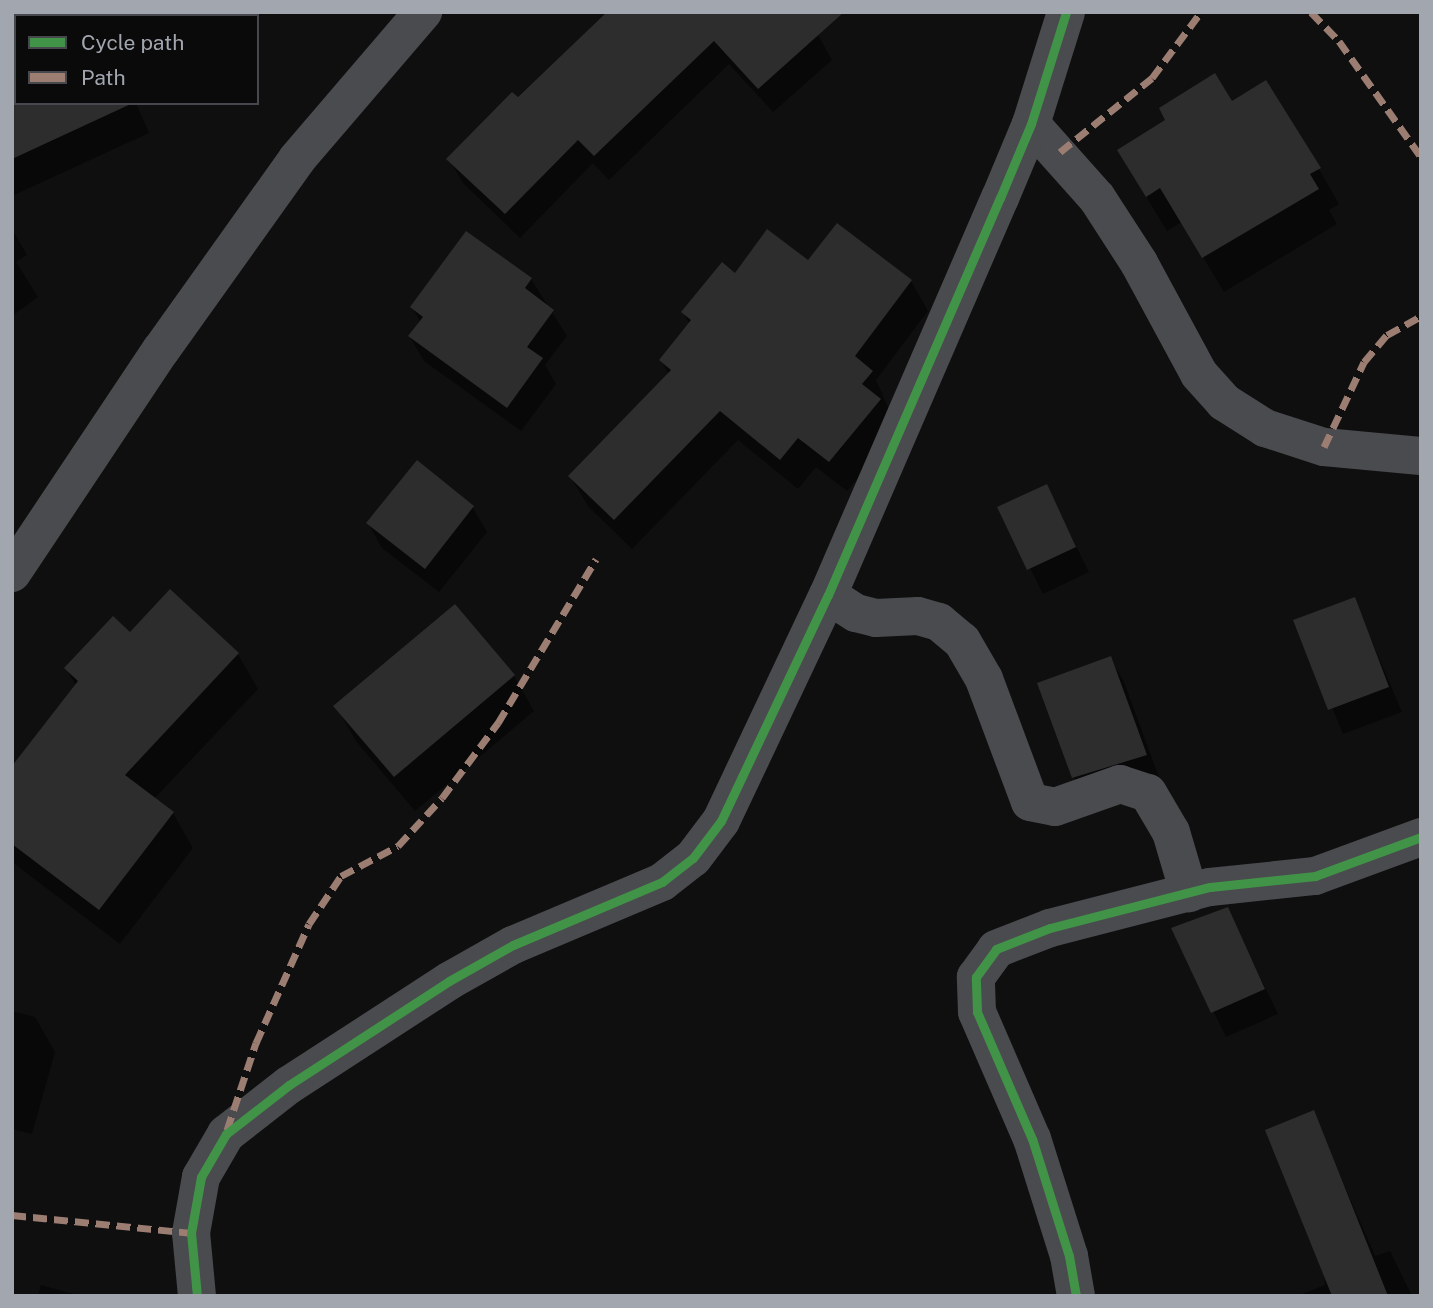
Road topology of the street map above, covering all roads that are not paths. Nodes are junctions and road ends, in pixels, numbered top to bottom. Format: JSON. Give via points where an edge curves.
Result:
{"nodes":[{"id":1,"x":423,"y":12,"type":"edge"},
{"id":2,"x":1066,"y":12,"type":"edge"},
{"id":3,"x":1031,"y":124,"type":"junction"},
{"id":4,"x":1421,"y":456,"type":"edge"},
{"id":5,"x":12,"y":573,"type":"edge"},
{"id":6,"x":828,"y":595,"type":"junction"},
{"id":7,"x":1421,"y":837,"type":"edge"},
{"id":8,"x":1189,"y":893,"type":"junction"},
{"id":9,"x":197,"y":1296,"type":"edge"},
{"id":10,"x":1076,"y":1296,"type":"edge"}],
"edges":[{"from":1,"to":5,"type":"street","via":[[297,159],[161,350]]},
{"from":2,"to":3,"type":"street"},
{"from":3,"to":4,"type":"street","via":[[1097,198],[1139,263],[1199,374],[1224,402],[1265,428],[1324,447]]},
{"from":3,"to":6,"type":"street"},
{"from":6,"to":8,"type":"street","via":[[856,613],[876,618],[918,616],[939,622],[962,641],[984,679],[1030,802],[1055,807],[1121,784],[1148,793],[1171,832]]},
{"from":6,"to":9,"type":"street","via":[[721,821],[693,858],[662,882],[513,945],[449,982],[289,1085],[226,1134],[201,1177],[191,1233]]},
{"from":7,"to":8,"type":"street","via":[[1315,876]]},
{"from":8,"to":10,"type":"street","via":[[1021,937],[996,949],[976,977],[977,1013],[1032,1139],[1069,1256]]}]}
